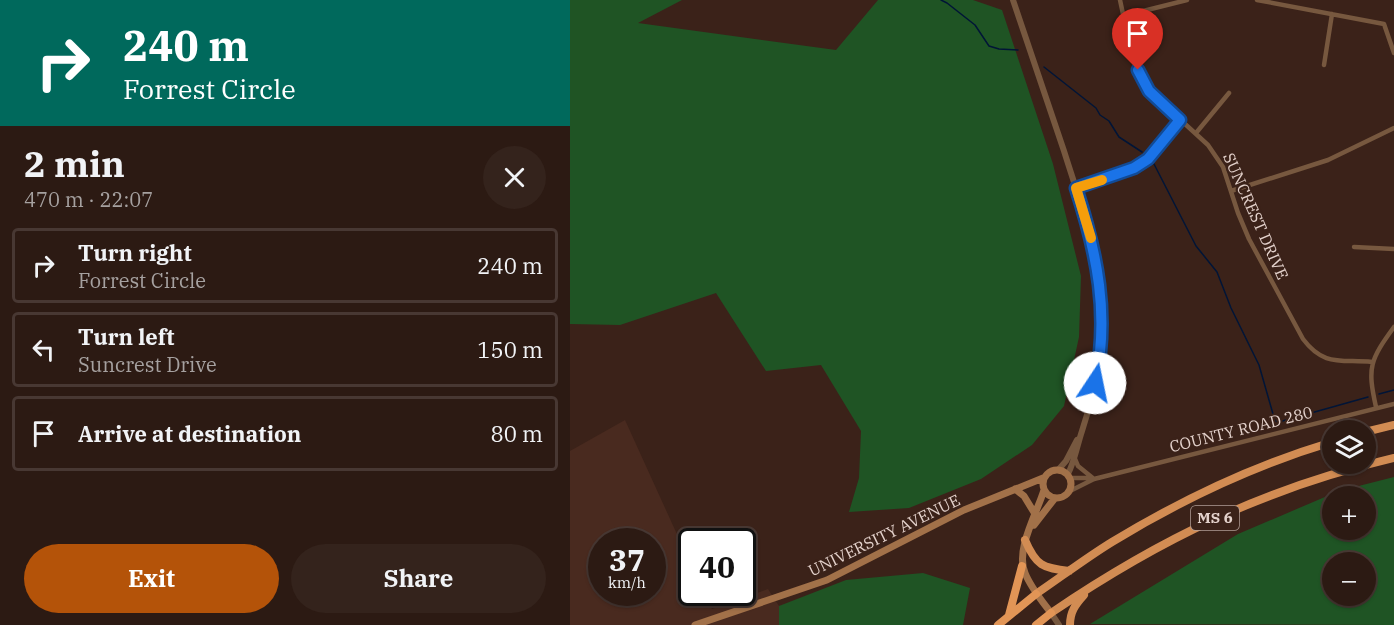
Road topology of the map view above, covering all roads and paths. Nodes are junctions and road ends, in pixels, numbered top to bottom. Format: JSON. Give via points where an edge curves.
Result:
{"nodes":[{"id":1,"x":1013,"y":0,"type":"edge"},
{"id":2,"x":1120,"y":0,"type":"edge"},
{"id":3,"x":1187,"y":0,"type":"edge"},
{"id":4,"x":1259,"y":0,"type":"edge"},
{"id":5,"x":1332,"y":14,"type":"junction"},
{"id":6,"x":1123,"y":16,"type":"junction"},
{"id":7,"x":1394,"y":53,"type":"edge"},
{"id":8,"x":1324,"y":65,"type":"dead end"},
{"id":9,"x":1229,"y":93,"type":"dead end"},
{"id":10,"x":1180,"y":120,"type":"junction"},
{"id":11,"x":1394,"y":128,"type":"edge"},
{"id":12,"x":1196,"y":133,"type":"junction"},
{"id":13,"x":1076,"y":188,"type":"junction"},
{"id":14,"x":1231,"y":191,"type":"junction"},
{"id":15,"x":1354,"y":247,"type":"dead end"},
{"id":16,"x":1394,"y":249,"type":"edge"},
{"id":17,"x":1394,"y":327,"type":"edge"},
{"id":18,"x":1372,"y":362,"type":"junction"},
{"id":19,"x":1394,"y":404,"type":"edge"},
{"id":20,"x":1376,"y":408,"type":"junction"},
{"id":21,"x":1394,"y":425,"type":"edge"},
{"id":22,"x":1376,"y":429,"type":"edge"},
{"id":23,"x":1081,"y":434,"type":"junction"},
{"id":24,"x":1322,"y":446,"type":"edge"},
{"id":25,"x":1394,"y":458,"type":"edge"},
{"id":26,"x":1075,"y":459,"type":"junction"},
{"id":27,"x":1059,"y":470,"type":"junction"},
{"id":28,"x":1069,"y":476,"type":"junction"},
{"id":29,"x":1043,"y":478,"type":"junction"},
{"id":30,"x":1094,"y":479,"type":"junction"},
{"id":31,"x":1015,"y":489,"type":"junction"},
{"id":32,"x":1043,"y":489,"type":"junction"},
{"id":33,"x":1070,"y":491,"type":"junction"},
{"id":34,"x":1055,"y":498,"type":"junction"},
{"id":35,"x":1035,"y":514,"type":"junction"},
{"id":36,"x":1031,"y":528,"type":"junction"},
{"id":37,"x":1026,"y":540,"type":"junction"},
{"id":38,"x":1022,"y":566,"type":"junction"},
{"id":39,"x":1070,"y":571,"type":"junction"},
{"id":40,"x":1096,"y":583,"type":"junction"},
{"id":41,"x":1036,"y":594,"type":"junction"},
{"id":42,"x":1051,"y":614,"type":"junction"},
{"id":43,"x":1010,"y":615,"type":"junction"},
{"id":44,"x":695,"y":625,"type":"edge"},
{"id":45,"x":998,"y":625,"type":"edge"},
{"id":46,"x":1036,"y":625,"type":"edge"},
{"id":47,"x":1059,"y":625,"type":"edge"},
{"id":48,"x":1070,"y":625,"type":"edge"}],
"edges":[{"from":1,"to":13,"type":"street"},
{"from":2,"to":6,"type":"street","name":"SUNCREST DRIVE"},
{"from":3,"to":6,"type":"street"},
{"from":4,"to":5,"type":"street"},
{"from":5,"to":7,"type":"street","via":[[1384,24]]},
{"from":5,"to":8,"type":"street"},
{"from":6,"to":10,"type":"street","name":"SUNCREST DRIVE","via":[[1139,74],[1149,91]]},
{"from":9,"to":12,"type":"street"},
{"from":10,"to":12,"type":"street","name":"SUNCREST DRIVE"},
{"from":10,"to":13,"type":"street","via":[[1148,159],[1134,168]]},
{"from":11,"to":14,"type":"street","via":[[1328,160]]},
{"from":12,"to":14,"type":"street","name":"SUNCREST DRIVE","via":[[1223,167]]},
{"from":13,"to":23,"type":"street","via":[[1094,248],[1102,315],[1097,371]]},
{"from":14,"to":18,"type":"street","name":"SUNCREST DRIVE","via":[[1249,239],[1312,350],[1335,362]]},
{"from":15,"to":16,"type":"street"},
{"from":17,"to":18,"type":"street"},
{"from":18,"to":20,"type":"street"},
{"from":19,"to":20,"type":"street","name":"COUNTY ROAD 280"},
{"from":20,"to":30,"type":"street","name":"COUNTY ROAD 280"},
{"from":21,"to":22,"type":"highway"},
{"from":23,"to":26,"type":"street"},
{"from":23,"to":27,"type":"street"},
{"from":24,"to":39,"type":"highway","number":"MS 6","via":[[1250,471],[1167,510]]},
{"from":25,"to":40,"type":"highway","number":"MS 6","via":[[1275,493],[1154,548]]},
{"from":26,"to":28,"type":"street"},
{"from":26,"to":30,"type":"street"},
{"from":27,"to":28,"type":"main road"},
{"from":27,"to":29,"type":"main road","via":[[1050,471]]},
{"from":28,"to":30,"type":"street"},
{"from":28,"to":33,"type":"main road"},
{"from":29,"to":31,"type":"main road","name":"UNIVERSITY AVENUE"},
{"from":29,"to":32,"type":"main road"},
{"from":30,"to":33,"type":"street"},
{"from":31,"to":32,"type":"main road","name":"UNIVERSITY AVENUE"},
{"from":31,"to":35,"type":"main road"},
{"from":31,"to":44,"type":"main road","name":"UNIVERSITY AVENUE","via":[[964,510],[827,580]]},
{"from":32,"to":34,"type":"main road"},
{"from":32,"to":35,"type":"main road"},
{"from":33,"to":34,"type":"main road"},
{"from":34,"to":36,"type":"main road"},
{"from":35,"to":36,"type":"main road"},
{"from":36,"to":37,"type":"main road"},
{"from":37,"to":38,"type":"main road"},
{"from":37,"to":39,"type":"highway","via":[[1031,554],[1043,566]]},
{"from":38,"to":41,"type":"main road"},
{"from":38,"to":43,"type":"highway"},
{"from":39,"to":41,"type":"highway","number":"MS 6"},
{"from":40,"to":42,"type":"highway","number":"MS 6"},
{"from":40,"to":48,"type":"highway","via":[[1076,604]]},
{"from":41,"to":42,"type":"main road"},
{"from":41,"to":43,"type":"highway"},
{"from":42,"to":46,"type":"highway"},
{"from":42,"to":47,"type":"street"},
{"from":43,"to":45,"type":"highway"}]}
